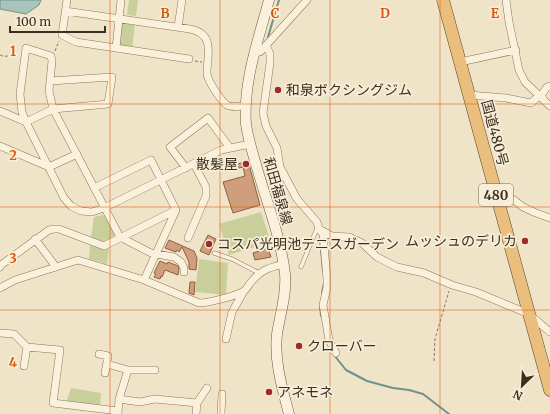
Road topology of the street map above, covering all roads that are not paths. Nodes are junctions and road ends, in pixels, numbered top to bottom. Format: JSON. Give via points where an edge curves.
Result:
{"nodes":[{"id":1,"x":67,"y":0,"type":"edge"},
{"id":2,"x":121,"y":0,"type":"edge"},
{"id":3,"x":182,"y":0,"type":"edge"},
{"id":4,"x":269,"y":0,"type":"edge"},
{"id":5,"x":307,"y":0,"type":"edge"},
{"id":6,"x":443,"y":0,"type":"edge"},
{"id":7,"x":506,"y":0,"type":"edge"},
{"id":8,"x":65,"y":11,"type":"junction"},
{"id":9,"x":119,"y":18,"type":"junction"},
{"id":10,"x":178,"y":27,"type":"junction"},
{"id":11,"x":266,"y":45,"type":"junction"},
{"id":12,"x":116,"y":48,"type":"junction"},
{"id":13,"x":516,"y":50,"type":"junction"},
{"id":14,"x":255,"y":52,"type":"junction"},
{"id":15,"x":189,"y":59,"type":"road end"},
{"id":16,"x":460,"y":62,"type":"junction"},
{"id":17,"x":50,"y":81,"type":"junction"},
{"id":18,"x":550,"y":86,"type":"edge"},
{"id":19,"x":469,"y":94,"type":"junction"},
{"id":20,"x":539,"y":96,"type":"junction"},
{"id":21,"x":245,"y":106,"type":"junction"},
{"id":22,"x":550,"y":106,"type":"edge"},
{"id":23,"x":54,"y":109,"type":"junction"},
{"id":24,"x":0,"y":111,"type":"edge"},
{"id":25,"x":26,"y":122,"type":"junction"},
{"id":26,"x":250,"y":144,"type":"junction"},
{"id":27,"x":0,"y":146,"type":"edge"},
{"id":28,"x":230,"y":148,"type":"junction"},
{"id":29,"x":77,"y":154,"type":"junction"},
{"id":30,"x":194,"y":164,"type":"junction"},
{"id":31,"x":48,"y":167,"type":"junction"},
{"id":32,"x":186,"y":168,"type":"junction"},
{"id":33,"x":162,"y":180,"type":"junction"},
{"id":34,"x":94,"y":188,"type":"junction"},
{"id":35,"x":496,"y":193,"type":"junction"},
{"id":36,"x":104,"y":208,"type":"junction"},
{"id":37,"x":176,"y":210,"type":"junction"},
{"id":38,"x":550,"y":218,"type":"edge"},
{"id":39,"x":318,"y":227,"type":"junction"},
{"id":40,"x":120,"y":238,"type":"junction"},
{"id":41,"x":188,"y":238,"type":"dead end"},
{"id":42,"x":35,"y":240,"type":"junction"},
{"id":43,"x":214,"y":253,"type":"dead end"},
{"id":44,"x":157,"y":254,"type":"junction"},
{"id":45,"x":284,"y":264,"type":"junction"},
{"id":46,"x":0,"y":267,"type":"edge"},
{"id":47,"x":56,"y":267,"type":"junction"},
{"id":48,"x":301,"y":267,"type":"dead end"},
{"id":49,"x":184,"y":272,"type":"dead end"},
{"id":50,"x":259,"y":273,"type":"junction"},
{"id":51,"x":144,"y":280,"type":"junction"},
{"id":52,"x":0,"y":287,"type":"edge"},
{"id":53,"x":244,"y":291,"type":"junction"},
{"id":54,"x":529,"y":314,"type":"junction"},
{"id":55,"x":550,"y":332,"type":"edge"},
{"id":56,"x":0,"y":334,"type":"edge"},
{"id":57,"x":226,"y":339,"type":"dead end"},
{"id":58,"x":27,"y":347,"type":"junction"},
{"id":59,"x":336,"y":353,"type":"dead end"},
{"id":60,"x":99,"y":354,"type":"dead end"},
{"id":61,"x":107,"y":364,"type":"junction"},
{"id":62,"x":24,"y":366,"type":"dead end"},
{"id":63,"x":151,"y":368,"type":"dead end"},
{"id":64,"x":128,"y":370,"type":"junction"},
{"id":65,"x":105,"y":373,"type":"dead end"},
{"id":66,"x":207,"y":388,"type":"dead end"},
{"id":67,"x":550,"y":390,"type":"edge"},
{"id":68,"x":222,"y":394,"type":"dead end"},
{"id":69,"x":119,"y":399,"type":"junction"},
{"id":70,"x":197,"y":403,"type":"junction"},
{"id":71,"x":118,"y":413,"type":"edge"},
{"id":72,"x":196,"y":414,"type":"edge"},
{"id":73,"x":221,"y":414,"type":"edge"},
{"id":74,"x":288,"y":414,"type":"edge"}],
"edges":[{"from":1,"to":8,"type":"street"},
{"from":2,"to":9,"type":"street"},
{"from":3,"to":10,"type":"street"},
{"from":4,"to":14,"type":"main road","name":"和田福泉線"},
{"from":5,"to":11,"type":"street"},
{"from":6,"to":16,"type":"highway","name":"国道480号","number":"480"},
{"from":7,"to":13,"type":"street"},
{"from":8,"to":9,"type":"street"},
{"from":8,"to":12,"type":"street","via":[[62,35],[76,42]]},
{"from":9,"to":10,"type":"street"},
{"from":9,"to":12,"type":"street"},
{"from":10,"to":21,"type":"street","via":[[194,30],[204,37],[209,48],[208,79],[226,104]]},
{"from":11,"to":14,"type":"street","via":[[260,52]]},
{"from":11,"to":39,"type":"street","via":[[270,54],[264,113],[266,126],[277,148],[280,167],[297,199],[317,222]]},
{"from":12,"to":15,"type":"street","via":[[146,56]]},
{"from":13,"to":16,"type":"street"},
{"from":13,"to":20,"type":"street","via":[[519,70],[525,82]]},
{"from":14,"to":21,"type":"main road","name":"和田福泉線"},
{"from":16,"to":19,"type":"highway","name":"国道480号","number":"480"},
{"from":17,"to":23,"type":"street","via":[[49,91]]},
{"from":17,"to":23,"type":"street","via":[[112,77],[108,104]]},
{"from":17,"to":25,"type":"street","via":[[51,56],[26,48],[20,94]]},
{"from":18,"to":20,"type":"street"},
{"from":19,"to":20,"type":"street","via":[[532,103]]},
{"from":19,"to":35,"type":"highway","name":"国道480号","number":"480"},
{"from":20,"to":22,"type":"street"},
{"from":21,"to":26,"type":"main road","name":"和田福泉線"},
{"from":23,"to":25,"type":"street"},
{"from":23,"to":29,"type":"street"},
{"from":24,"to":25,"type":"street"},
{"from":25,"to":31,"type":"street"},
{"from":26,"to":28,"type":"street"},
{"from":26,"to":45,"type":"main road","name":"和田福泉線"},
{"from":27,"to":31,"type":"street"},
{"from":28,"to":30,"type":"street"},
{"from":28,"to":32,"type":"street","via":[[208,118],[170,147]]},
{"from":29,"to":31,"type":"street"},
{"from":29,"to":34,"type":"street"},
{"from":30,"to":32,"type":"street"},
{"from":30,"to":41,"type":"street","via":[[206,187],[206,196]]},
{"from":31,"to":36,"type":"street","via":[[71,206],[86,212]]},
{"from":32,"to":33,"type":"street"},
{"from":33,"to":34,"type":"street","via":[[151,160]]},
{"from":33,"to":36,"type":"street"},
{"from":33,"to":37,"type":"street"},
{"from":34,"to":36,"type":"street"},
{"from":35,"to":38,"type":"street"},
{"from":35,"to":54,"type":"highway","name":"国道480号","number":"480"},
{"from":36,"to":40,"type":"street"},
{"from":37,"to":40,"type":"street"},
{"from":37,"to":44,"type":"street"},
{"from":39,"to":48,"type":"lane"},
{"from":39,"to":54,"type":"street","via":[[332,236],[354,239],[362,243],[377,257],[396,267],[424,273]]},
{"from":39,"to":59,"type":"street","via":[[323,234],[327,279],[323,305],[329,340]]},
{"from":40,"to":42,"type":"street","via":[[104,246],[54,228]]},
{"from":40,"to":44,"type":"street"},
{"from":42,"to":46,"type":"street"},
{"from":42,"to":47,"type":"street"},
{"from":43,"to":50,"type":"lane"},
{"from":44,"to":49,"type":"street","via":[[178,259]]},
{"from":44,"to":51,"type":"street"},
{"from":45,"to":50,"type":"street"},
{"from":45,"to":74,"type":"main road","name":"和田福泉線","via":[[285,287],[276,353]]},
{"from":47,"to":51,"type":"street","via":[[78,260]]},
{"from":47,"to":52,"type":"street"},
{"from":50,"to":53,"type":"street"},
{"from":51,"to":53,"type":"street","via":[[199,303]]},
{"from":53,"to":57,"type":"street","via":[[232,312]]},
{"from":54,"to":55,"type":"street"},
{"from":54,"to":67,"type":"highway","name":"国道480号","number":"480"},
{"from":56,"to":58,"type":"street","via":[[14,334]]},
{"from":58,"to":62,"type":"street"},
{"from":58,"to":71,"type":"street","via":[[60,350],[53,403]]},
{"from":60,"to":61,"type":"street","via":[[108,356]]},
{"from":61,"to":64,"type":"street"},
{"from":61,"to":65,"type":"street"},
{"from":63,"to":64,"type":"street"},
{"from":64,"to":69,"type":"street"},
{"from":66,"to":70,"type":"street"},
{"from":68,"to":73,"type":"street"},
{"from":69,"to":70,"type":"street","via":[[140,402],[155,398]]},
{"from":69,"to":71,"type":"street"},
{"from":70,"to":72,"type":"street"}]}
